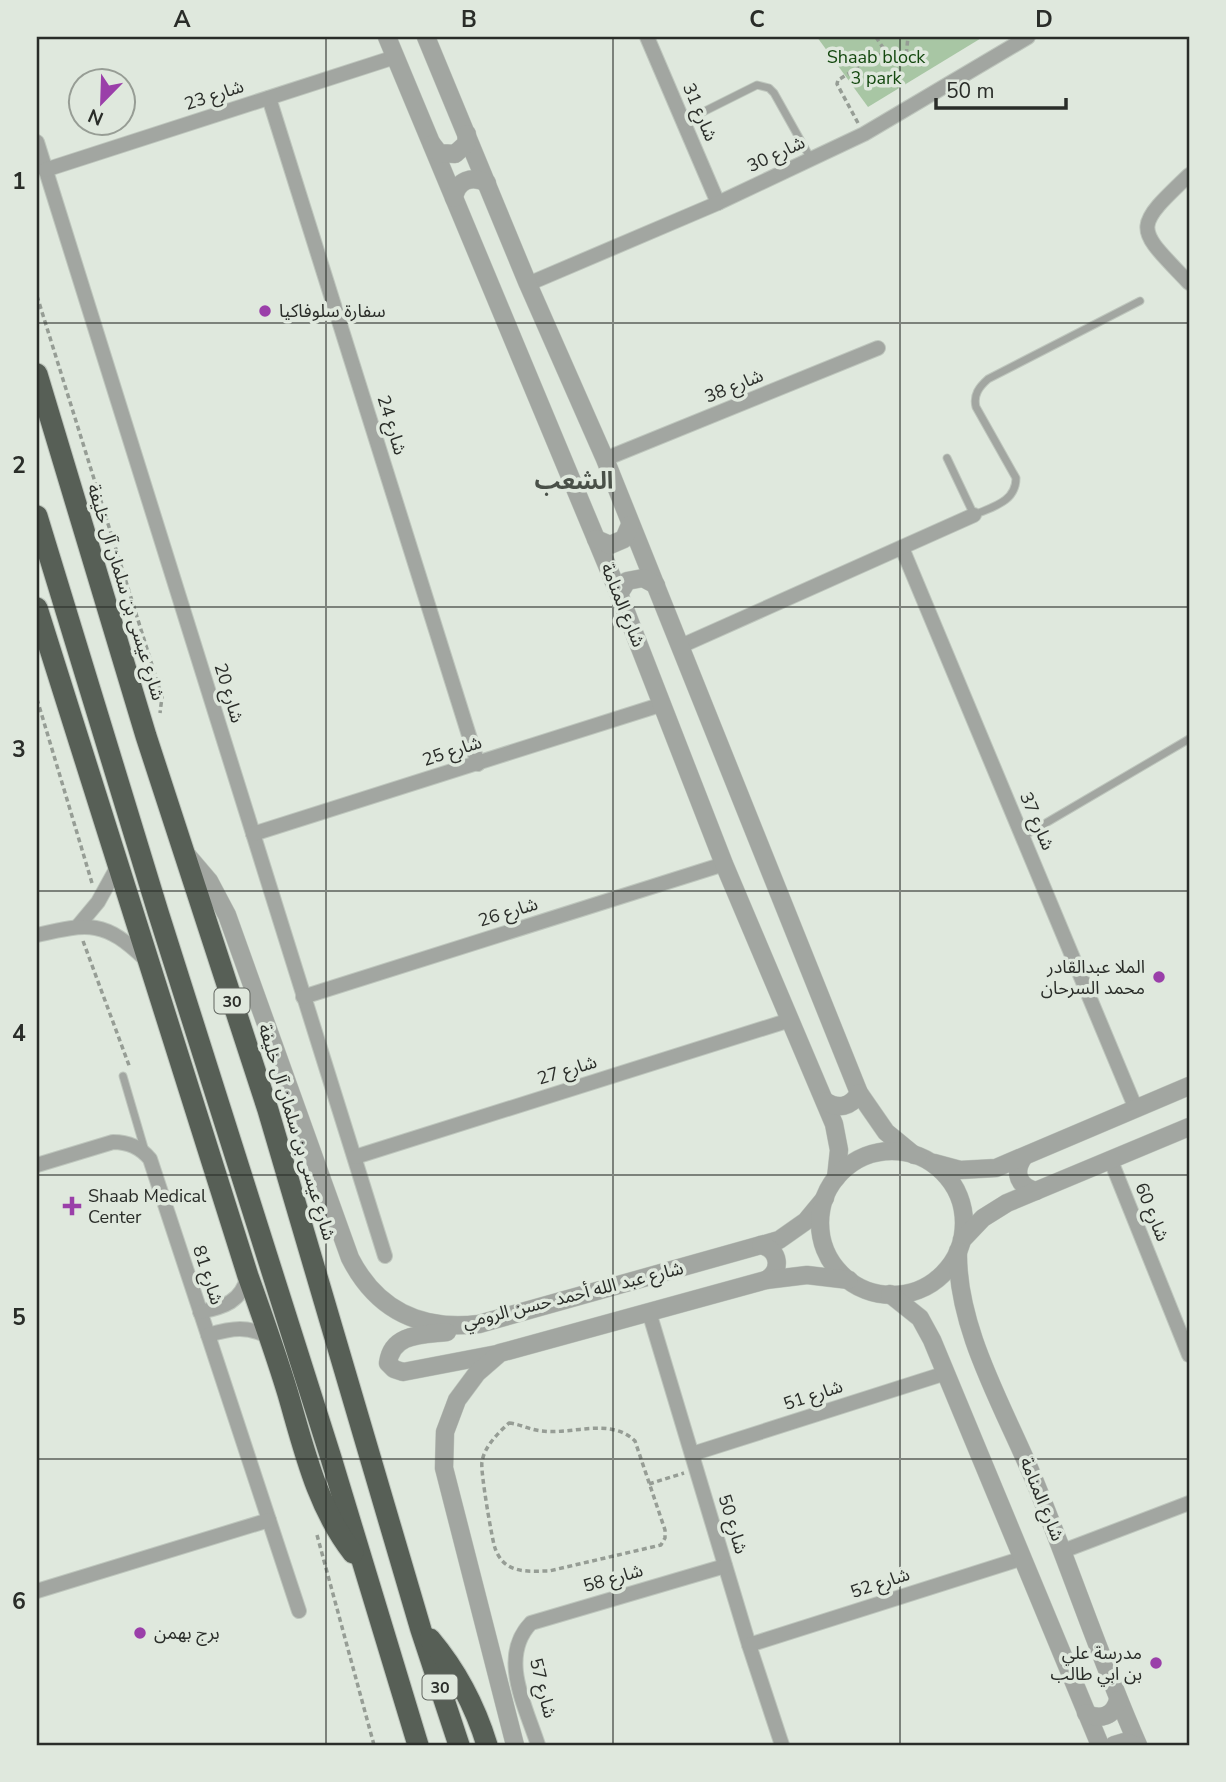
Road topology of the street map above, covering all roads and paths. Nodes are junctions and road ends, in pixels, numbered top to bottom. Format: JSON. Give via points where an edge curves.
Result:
{"nodes":[{"id":1,"x":387,"y":37,"type":"edge"},
{"id":2,"x":426,"y":37,"type":"edge"},
{"id":3,"x":647,"y":37,"type":"edge"},
{"id":4,"x":876,"y":37,"type":"edge"},
{"id":5,"x":908,"y":37,"type":"edge"},
{"id":6,"x":1028,"y":37,"type":"edge"},
{"id":7,"x":885,"y":52,"type":"junction"},
{"id":8,"x":396,"y":57,"type":"junction"},
{"id":9,"x":269,"y":98,"type":"junction"},
{"id":10,"x":683,"y":122,"type":"junction"},
{"id":11,"x":467,"y":134,"type":"junction"},
{"id":12,"x":864,"y":134,"type":"junction"},
{"id":13,"x":37,"y":142,"type":"edge"},
{"id":14,"x":432,"y":144,"type":"junction"},
{"id":15,"x":811,"y":159,"type":"junction"},
{"id":16,"x":45,"y":170,"type":"junction"},
{"id":17,"x":1189,"y":176,"type":"edge"},
{"id":18,"x":487,"y":183,"type":"junction"},
{"id":19,"x":454,"y":198,"type":"junction"},
{"id":20,"x":718,"y":203,"type":"junction"},
{"id":21,"x":1189,"y":283,"type":"edge"},
{"id":22,"x":528,"y":284,"type":"junction"},
{"id":23,"x":37,"y":296,"type":"edge"},
{"id":24,"x":1140,"y":301,"type":"dead end"},
{"id":25,"x":878,"y":348,"type":"dead end"},
{"id":26,"x":37,"y":374,"type":"edge"},
{"id":27,"x":947,"y":458,"type":"dead end"},
{"id":28,"x":605,"y":459,"type":"junction"},
{"id":29,"x":974,"y":515,"type":"junction"},
{"id":30,"x":37,"y":516,"type":"edge"},
{"id":31,"x":630,"y":525,"type":"junction"},
{"id":32,"x":596,"y":539,"type":"junction"},
{"id":33,"x":902,"y":548,"type":"junction"},
{"id":34,"x":656,"y":585,"type":"junction"},
{"id":35,"x":619,"y":594,"type":"junction"},
{"id":36,"x":37,"y":608,"type":"edge"},
{"id":37,"x":681,"y":646,"type":"junction"},
{"id":38,"x":37,"y":699,"type":"edge"},
{"id":39,"x":663,"y":704,"type":"junction"},
{"id":40,"x":146,"y":736,"type":"junction"},
{"id":41,"x":1189,"y":738,"type":"edge"},
{"id":42,"x":478,"y":764,"type":"junction"},
{"id":43,"x":253,"y":834,"type":"junction"},
{"id":44,"x":1023,"y":837,"type":"junction"},
{"id":45,"x":184,"y":852,"type":"junction"},
{"id":46,"x":119,"y":864,"type":"junction"},
{"id":47,"x":724,"y":864,"type":"junction"},
{"id":48,"x":98,"y":902,"type":"junction"},
{"id":49,"x":78,"y":926,"type":"junction"},
{"id":50,"x":37,"y":936,"type":"edge"},
{"id":51,"x":150,"y":964,"type":"junction"},
{"id":52,"x":303,"y":997,"type":"junction"},
{"id":53,"x":790,"y":1020,"type":"junction"},
{"id":54,"x":123,"y":1076,"type":"joint"},
{"id":55,"x":1189,"y":1086,"type":"edge"},
{"id":56,"x":859,"y":1093,"type":"junction"},
{"id":57,"x":825,"y":1101,"type":"junction"},
{"id":58,"x":1136,"y":1109,"type":"junction"},
{"id":59,"x":1189,"y":1127,"type":"edge"},
{"id":60,"x":147,"y":1155,"type":"junction"},
{"id":61,"x":355,"y":1157,"type":"junction"},
{"id":62,"x":922,"y":1158,"type":"junction"},
{"id":63,"x":1023,"y":1158,"type":"junction"},
{"id":64,"x":1111,"y":1161,"type":"junction"},
{"id":65,"x":37,"y":1166,"type":"edge"},
{"id":66,"x":836,"y":1178,"type":"junction"},
{"id":67,"x":1036,"y":1191,"type":"junction"},
{"id":68,"x":825,"y":1198,"type":"junction"},
{"id":69,"x":761,"y":1245,"type":"junction"},
{"id":70,"x":960,"y":1245,"type":"junction"},
{"id":71,"x":385,"y":1256,"type":"dead end"},
{"id":72,"x":248,"y":1276,"type":"junction"},
{"id":73,"x":766,"y":1280,"type":"junction"},
{"id":74,"x":849,"y":1280,"type":"junction"},
{"id":75,"x":890,"y":1294,"type":"junction"},
{"id":76,"x":200,"y":1312,"type":"junction"},
{"id":77,"x":649,"y":1312,"type":"junction"},
{"id":78,"x":460,"y":1326,"type":"junction"},
{"id":79,"x":208,"y":1335,"type":"junction"},
{"id":80,"x":271,"y":1338,"type":"junction"},
{"id":81,"x":500,"y":1353,"type":"junction"},
{"id":82,"x":1189,"y":1354,"type":"edge"},
{"id":83,"x":946,"y":1373,"type":"junction"},
{"id":84,"x":692,"y":1454,"type":"junction"},
{"id":85,"x":696,"y":1469,"type":"junction"},
{"id":86,"x":649,"y":1484,"type":"junction"},
{"id":87,"x":1189,"y":1503,"type":"edge"},
{"id":88,"x":269,"y":1520,"type":"junction"},
{"id":89,"x":315,"y":1529,"type":"dead end"},
{"id":90,"x":1063,"y":1551,"type":"junction"},
{"id":91,"x":1023,"y":1558,"type":"junction"},
{"id":92,"x":364,"y":1566,"type":"junction"},
{"id":93,"x":725,"y":1566,"type":"junction"},
{"id":94,"x":37,"y":1591,"type":"edge"},
{"id":95,"x":299,"y":1611,"type":"dead end"},
{"id":96,"x":421,"y":1630,"type":"junction"},
{"id":97,"x":519,"y":1639,"type":"joint"},
{"id":98,"x":749,"y":1645,"type":"junction"},
{"id":99,"x":1118,"y":1700,"type":"junction"},
{"id":100,"x":1086,"y":1713,"type":"junction"},
{"id":101,"x":409,"y":1716,"type":"junction"},
{"id":102,"x":374,"y":1745,"type":"edge"},
{"id":103,"x":408,"y":1745,"type":"edge"},
{"id":104,"x":418,"y":1745,"type":"edge"},
{"id":105,"x":459,"y":1745,"type":"edge"},
{"id":106,"x":487,"y":1745,"type":"edge"},
{"id":107,"x":515,"y":1745,"type":"edge"},
{"id":108,"x":538,"y":1745,"type":"edge"},
{"id":109,"x":782,"y":1745,"type":"edge"},
{"id":110,"x":1100,"y":1745,"type":"edge"},
{"id":111,"x":1114,"y":1745,"type":"edge"},
{"id":112,"x":1136,"y":1745,"type":"edge"}],
"edges":[{"from":1,"to":8,"type":"street","name":"شارع المنامة"},
{"from":2,"to":11,"type":"street"},
{"from":3,"to":10,"type":"street","name":"شارع 31"},
{"from":4,"to":7,"type":"path"},
{"from":5,"to":7,"type":"path","via":[[903,59]]},
{"from":6,"to":12,"type":"street","name":"شارع 30"},
{"from":7,"to":12,"type":"path","via":[[838,80]]},
{"from":8,"to":9,"type":"street","name":"شارع 23"},
{"from":8,"to":14,"type":"street","name":"شارع المنامة"},
{"from":9,"to":16,"type":"street","name":"شارع 23"},
{"from":9,"to":42,"type":"street","name":"شارع 24"},
{"from":10,"to":15,"type":"lane","via":[[763,85],[774,93]]},
{"from":10,"to":20,"type":"street","name":"شارع 31"},
{"from":11,"to":14,"type":"street","via":[[466,144],[455,154],[444,155]]},
{"from":11,"to":18,"type":"street"},
{"from":12,"to":15,"type":"street","name":"شارع 30"},
{"from":13,"to":16,"type":"street","name":"شارع 20"},
{"from":14,"to":19,"type":"street","name":"شارع المنامة"},
{"from":15,"to":20,"type":"street","name":"شارع 30"},
{"from":16,"to":43,"type":"street","name":"شارع 20"},
{"from":17,"to":21,"type":"street","via":[[1156,207],[1147,230],[1154,246]]},
{"from":18,"to":19,"type":"street","via":[[477,178],[465,180]]},
{"from":18,"to":22,"type":"street"},
{"from":19,"to":32,"type":"street","name":"شارع المنامة"},
{"from":20,"to":22,"type":"street","name":"شارع 30"},
{"from":22,"to":28,"type":"street"},
{"from":23,"to":40,"type":"path","via":[[162,697],[161,709]]},
{"from":24,"to":29,"type":"lane","via":[[981,384],[976,407],[1014,473],[1016,485],[1007,500]]},
{"from":25,"to":28,"type":"street","name":"شارع 38"},
{"from":26,"to":40,"type":"highway","name":"شارع عيسى بن سلمان آل خليفة","number":"30"},
{"from":27,"to":29,"type":"lane"},
{"from":28,"to":31,"type":"street"},
{"from":29,"to":33,"type":"street"},
{"from":30,"to":92,"type":"highway","number":"30"},
{"from":31,"to":32,"type":"street","via":[[624,539],[610,545]]},
{"from":31,"to":34,"type":"street"},
{"from":32,"to":35,"type":"street","name":"شارع المنامة"},
{"from":33,"to":37,"type":"street"},
{"from":33,"to":44,"type":"street","name":"شارع 37"},
{"from":34,"to":35,"type":"street","via":[[643,578],[627,581]]},
{"from":34,"to":37,"type":"street"},
{"from":35,"to":39,"type":"street","name":"شارع المنامة"},
{"from":36,"to":46,"type":"highway"},
{"from":37,"to":56,"type":"street"},
{"from":38,"to":48,"type":"path"},
{"from":39,"to":42,"type":"street","name":"شارع 25"},
{"from":39,"to":47,"type":"street","name":"شارع المنامة"},
{"from":40,"to":45,"type":"highway","name":"شارع عيسى بن سلمان آل خليفة","number":"30"},
{"from":41,"to":44,"type":"lane"},
{"from":42,"to":43,"type":"street","name":"شارع 25"},
{"from":43,"to":52,"type":"street","name":"شارع 20"},
{"from":44,"to":58,"type":"street","name":"شارع 37"},
{"from":45,"to":78,"type":"street","name":"شارع عبد الله أحمد حسن الرومي","via":[[209,881],[227,915],[356,1271],[375,1294],[399,1312],[426,1322]]},
{"from":45,"to":96,"type":"highway","name":"شارع عيسى بن سلمان آل خليفة","number":"30","via":[[268,1110]]},
{"from":46,"to":48,"type":"street"},
{"from":46,"to":51,"type":"highway"},
{"from":47,"to":52,"type":"street","name":"شارع 26"},
{"from":47,"to":53,"type":"street","name":"شارع المنامة"},
{"from":48,"to":49,"type":"street"},
{"from":49,"to":50,"type":"street"},
{"from":49,"to":51,"type":"street","via":[[121,937]]},
{"from":49,"to":54,"type":"path","via":[[132,1074]]},
{"from":51,"to":72,"type":"highway"},
{"from":52,"to":61,"type":"street","name":"شارع 20"},
{"from":53,"to":57,"type":"street","name":"شارع المنامة"},
{"from":53,"to":61,"type":"street","name":"شارع 27"},
{"from":54,"to":60,"type":"lane"},
{"from":55,"to":58,"type":"street"},
{"from":56,"to":57,"type":"street","via":[[843,1106]]},
{"from":56,"to":62,"type":"street","via":[[887,1132]]},
{"from":57,"to":66,"type":"street","name":"شارع المنامة","via":[[838,1142]]},
{"from":58,"to":63,"type":"street"},
{"from":59,"to":64,"type":"street"},
{"from":60,"to":65,"type":"street","via":[[128,1143],[113,1142]]},
{"from":60,"to":76,"type":"street","name":"شارع 81"},
{"from":61,"to":71,"type":"street","name":"شارع 20"},
{"from":62,"to":63,"type":"street","via":[[960,1170],[985,1170]]},
{"from":62,"to":66,"type":"street","via":[[900,1152],[872,1154],[858,1159]]},
{"from":62,"to":70,"type":"street","via":[[947,1177],[959,1196],[963,1217]]},
{"from":63,"to":67,"type":"street","via":[[1018,1177],[1025,1187]]},
{"from":64,"to":67,"type":"street"},
{"from":64,"to":82,"type":"street","name":"شارع 60"},
{"from":66,"to":68,"type":"street"},
{"from":67,"to":70,"type":"street","via":[[994,1211],[974,1226]]},
{"from":68,"to":69,"type":"street","name":"شارع عبد الله أحمد حسن الرومي","via":[[787,1235]]},
{"from":68,"to":74,"type":"street","via":[[823,1243]]},
{"from":69,"to":73,"type":"street","via":[[772,1251],[778,1262],[775,1273]]},
{"from":69,"to":78,"type":"street","name":"شارع عبد الله أحمد حسن الرومي"},
{"from":70,"to":75,"type":"street","via":[[944,1273],[932,1283],[905,1294]]},
{"from":70,"to":90,"type":"street","name":"شارع المنامة","via":[[959,1284],[966,1316]]},
{"from":72,"to":76,"type":"street","via":[[237,1298]]},
{"from":72,"to":80,"type":"highway"},
{"from":73,"to":74,"type":"street","name":"شارع عبد الله أحمد حسن الرومي","via":[[807,1275]]},
{"from":73,"to":77,"type":"street","name":"شارع عبد الله أحمد حسن الرومي"},
{"from":74,"to":75,"type":"street","via":[[876,1293]]},
{"from":75,"to":83,"type":"street","via":[[920,1318]]},
{"from":76,"to":79,"type":"street","name":"شارع 81"},
{"from":77,"to":81,"type":"street","name":"شارع عبد الله أحمد حسن الرومي"},
{"from":77,"to":84,"type":"street","name":"شارع 50"},
{"from":78,"to":81,"type":"street","via":[[395,1343],[388,1363],[403,1372]]},
{"from":79,"to":80,"type":"street","via":[[242,1328]]},
{"from":79,"to":88,"type":"street","name":"شارع 81"},
{"from":80,"to":92,"type":"highway","via":[[319,1494],[331,1520]]},
{"from":81,"to":107,"type":"street","name":"شارع عبد الله أحمد حسن الرومي","via":[[457,1400],[443,1451],[448,1488]]},
{"from":83,"to":84,"type":"street","name":"شارع 51"},
{"from":83,"to":91,"type":"street"},
{"from":84,"to":85,"type":"street","name":"شارع 50"},
{"from":85,"to":86,"type":"path"},
{"from":85,"to":93,"type":"street","name":"شارع 50"},
{"from":86,"to":86,"type":"path","via":[[665,1530],[661,1545],[530,1572],[508,1566],[493,1545],[482,1460],[509,1423],[541,1431],[621,1432],[635,1441]]},
{"from":87,"to":90,"type":"street"},
{"from":88,"to":94,"type":"street"},
{"from":88,"to":95,"type":"street","name":"شارع 81"},
{"from":89,"to":102,"type":"path"},
{"from":90,"to":99,"type":"street","name":"شارع المنامة"},
{"from":91,"to":98,"type":"street","name":"شارع 52"},
{"from":91,"to":100,"type":"street"},
{"from":92,"to":101,"type":"highway","number":"30"},
{"from":93,"to":97,"type":"street","name":"شارع 58","via":[[538,1620]]},
{"from":93,"to":98,"type":"street","name":"شارع 50"},
{"from":96,"to":105,"type":"highway","name":"شارع عيسى بن سلمان آل خليفة","number":"30"},
{"from":96,"to":106,"type":"highway","via":[[455,1672]]},
{"from":97,"to":108,"type":"street","name":"شارع 57","via":[[515,1671]]},
{"from":98,"to":109,"type":"street","name":"شارع 50"},
{"from":99,"to":100,"type":"street","via":[[1106,1716]]},
{"from":99,"to":112,"type":"street","name":"شارع المنامة"},
{"from":100,"to":110,"type":"street"},
{"from":101,"to":103,"type":"highway"},
{"from":101,"to":104,"type":"highway","number":"30"},
{"from":111,"to":112,"type":"street"}]}
